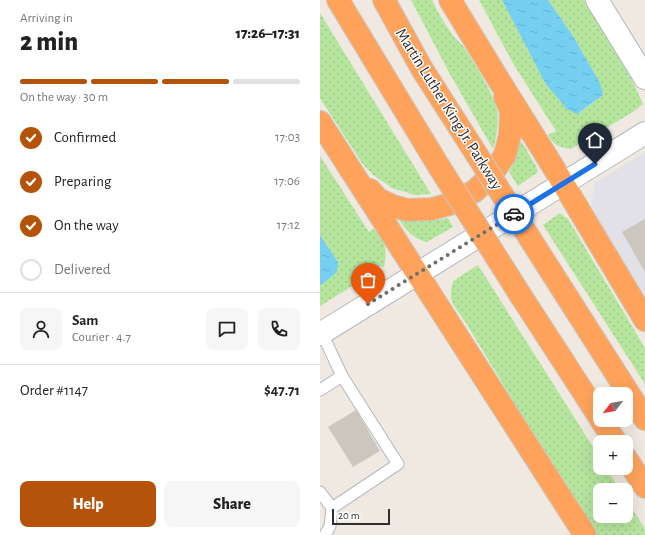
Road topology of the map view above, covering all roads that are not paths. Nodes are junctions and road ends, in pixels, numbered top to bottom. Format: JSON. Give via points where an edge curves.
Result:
{"nodes":[{"id":1,"x":338,"y":0,"type":"edge"},
{"id":2,"x":384,"y":0,"type":"edge"},
{"id":3,"x":450,"y":0,"type":"edge"},
{"id":4,"x":462,"y":0,"type":"edge"},
{"id":5,"x":597,"y":0,"type":"edge"},
{"id":6,"x":645,"y":78,"type":"edge"},
{"id":7,"x":500,"y":82,"type":"junction"},
{"id":8,"x":320,"y":122,"type":"edge"},
{"id":9,"x":645,"y":133,"type":"edge"},
{"id":10,"x":348,"y":165,"type":"junction"},
{"id":11,"x":563,"y":183,"type":"junction"},
{"id":12,"x":418,"y":274,"type":"junction"},
{"id":13,"x":645,"y":320,"type":"edge"},
{"id":14,"x":321,"y":333,"type":"edge"},
{"id":15,"x":342,"y":376,"type":"junction"},
{"id":16,"x":320,"y":390,"type":"edge"},
{"id":17,"x":593,"y":407,"type":"edge"},
{"id":18,"x":645,"y":418,"type":"edge"},
{"id":19,"x":633,"y":469,"type":"edge"},
{"id":20,"x":645,"y":488,"type":"edge"},
{"id":21,"x":320,"y":492,"type":"edge"},
{"id":22,"x":332,"y":508,"type":"junction"},
{"id":23,"x":325,"y":535,"type":"edge"},
{"id":24,"x":585,"y":535,"type":"edge"}],
"edges":[{"from":1,"to":17,"type":"highway","bridge":true,"via":[[438,165]]},
{"from":2,"to":18,"type":"highway","name":"Martin Luther King Jr. Parkway","bridge":true,"via":[[422,69]]},
{"from":3,"to":7,"type":"highway"},
{"from":4,"to":7,"type":"highway"},
{"from":5,"to":6,"type":"street"},
{"from":7,"to":10,"type":"highway","via":[[510,111],[510,135],[505,155],[492,174],[475,191],[450,204],[432,209],[408,210],[378,199]]},
{"from":7,"to":11,"type":"highway"},
{"from":8,"to":10,"type":"highway"},
{"from":9,"to":11,"type":"street"},
{"from":10,"to":12,"type":"highway"},
{"from":11,"to":12,"type":"street"},
{"from":11,"to":13,"type":"highway"},
{"from":12,"to":14,"type":"street"},
{"from":12,"to":24,"type":"highway"},
{"from":14,"to":15,"type":"lane"},
{"from":15,"to":16,"type":"lane"},
{"from":15,"to":22,"type":"lane","via":[[398,464]]},
{"from":19,"to":20,"type":"highway"},
{"from":21,"to":22,"type":"lane"},
{"from":22,"to":23,"type":"lane","via":[[330,526]]}]}
